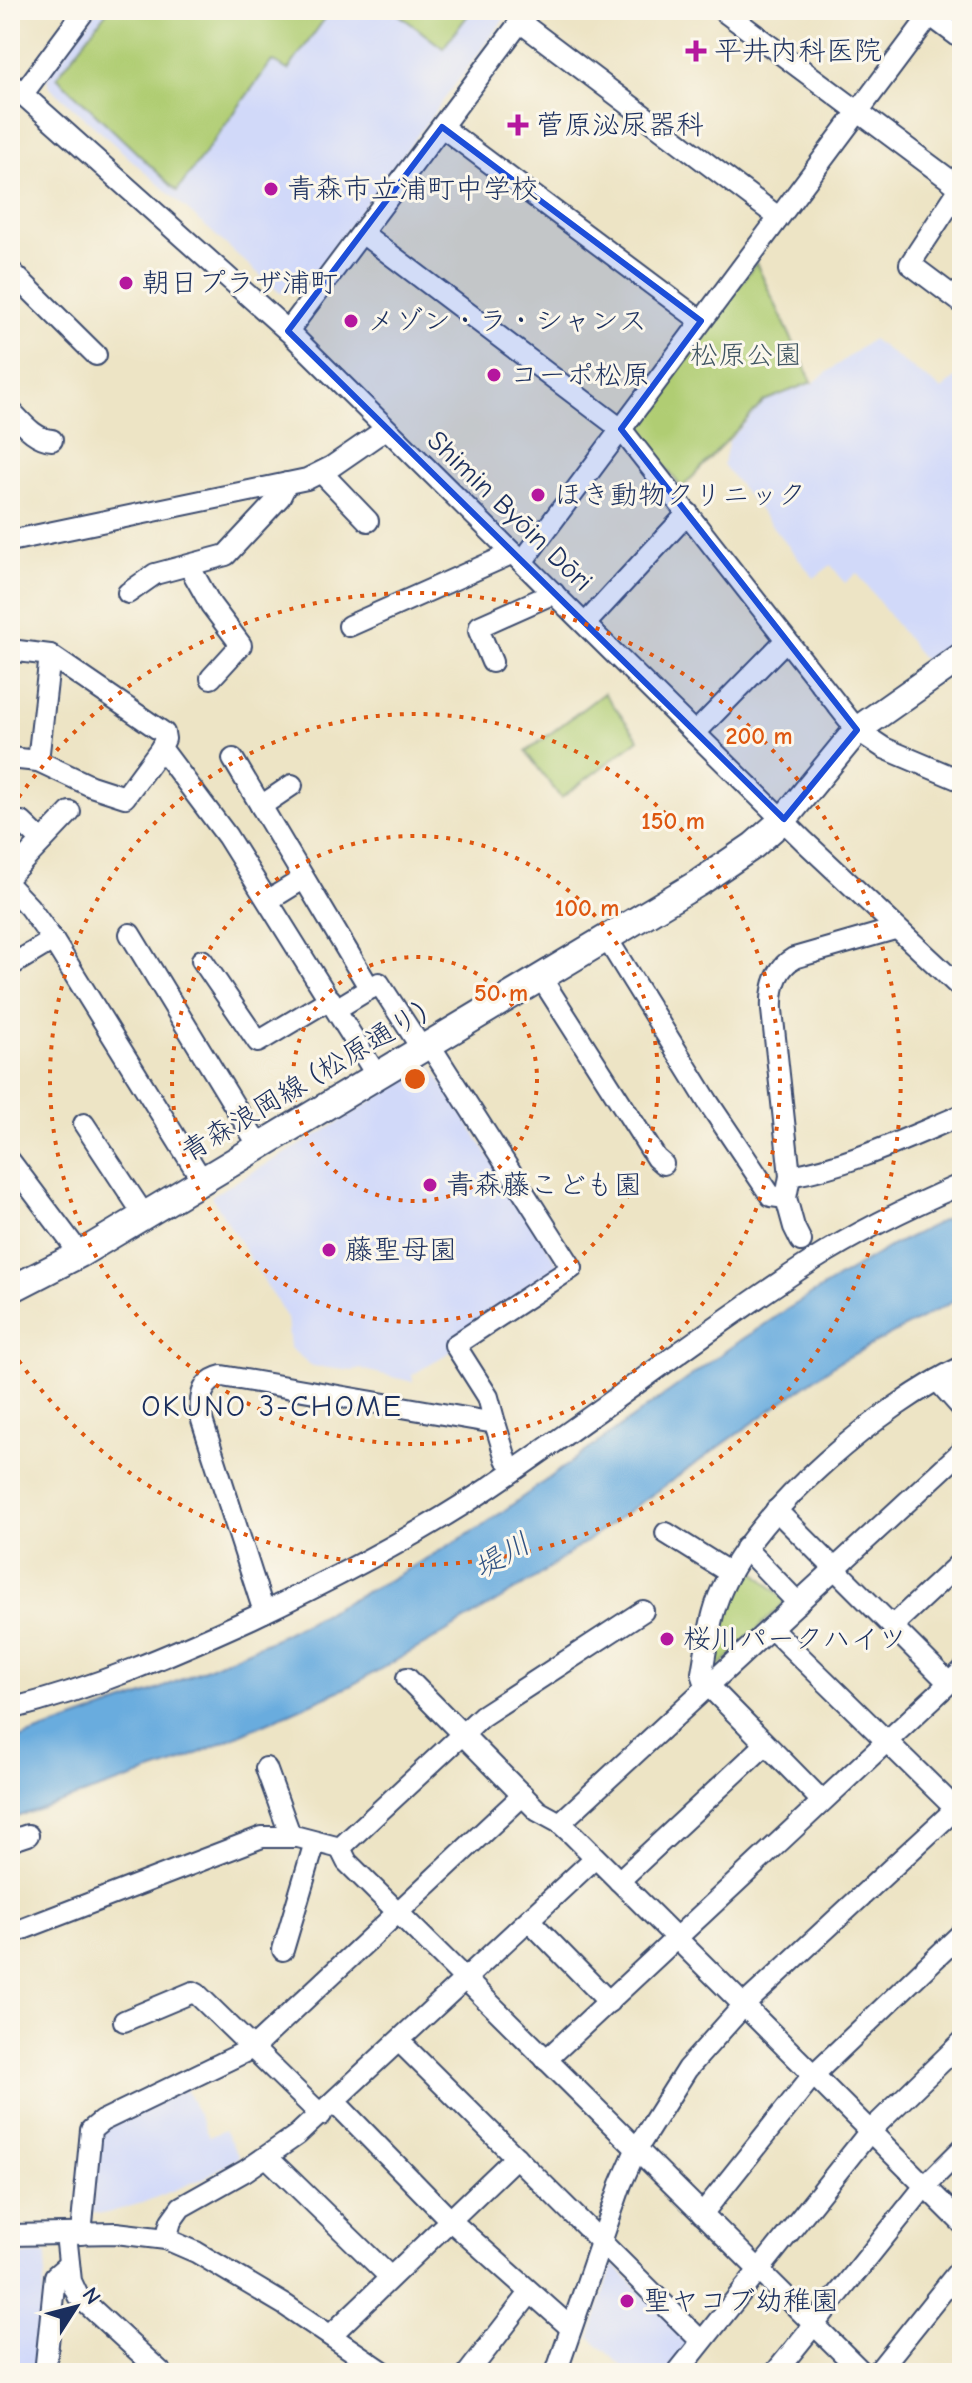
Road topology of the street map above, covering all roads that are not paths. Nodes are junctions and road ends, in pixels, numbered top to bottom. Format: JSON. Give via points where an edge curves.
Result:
{"nodes":[{"id":1,"x":85,"y":10,"type":"edge"},
{"id":2,"x":722,"y":10,"type":"edge"},
{"id":3,"x":929,"y":12,"type":"edge"},
{"id":4,"x":524,"y":16,"type":"edge"},
{"id":5,"x":962,"y":39,"type":"edge"},
{"id":6,"x":16,"y":89,"type":"edge"},
{"id":7,"x":857,"y":113,"type":"junction"},
{"id":8,"x":442,"y":127,"type":"junction"},
{"id":9,"x":961,"y":188,"type":"edge"},
{"id":10,"x":778,"y":217,"type":"junction"},
{"id":11,"x":362,"y":233,"type":"junction"},
{"id":12,"x":10,"y":270,"type":"edge"},
{"id":13,"x":962,"y":303,"type":"edge"},
{"id":14,"x":701,"y":321,"type":"junction"},
{"id":15,"x":288,"y":331,"type":"junction"},
{"id":16,"x":96,"y":355,"type":"dead end"},
{"id":17,"x":10,"y":410,"type":"edge"},
{"id":18,"x":386,"y":429,"type":"junction"},
{"id":19,"x":621,"y":429,"type":"junction"},
{"id":20,"x":52,"y":440,"type":"dead end"},
{"id":21,"x":322,"y":473,"type":"junction"},
{"id":22,"x":287,"y":483,"type":"junction"},
{"id":23,"x":688,"y":513,"type":"junction"},
{"id":24,"x":368,"y":521,"type":"dead end"},
{"id":25,"x":10,"y":541,"type":"edge"},
{"id":26,"x":517,"y":557,"type":"junction"},
{"id":27,"x":189,"y":566,"type":"junction"},
{"id":28,"x":128,"y":593,"type":"dead end"},
{"id":29,"x":554,"y":593,"type":"junction"},
{"id":30,"x":586,"y":623,"type":"junction"},
{"id":31,"x":349,"y":626,"type":"dead end"},
{"id":32,"x":786,"y":640,"type":"junction"},
{"id":33,"x":10,"y":650,"type":"edge"},
{"id":34,"x":50,"y":655,"type":"junction"},
{"id":35,"x":962,"y":656,"type":"edge"},
{"id":36,"x":492,"y":662,"type":"dead end"},
{"id":37,"x":211,"y":678,"type":"dead end"},
{"id":38,"x":857,"y":730,"type":"junction"},
{"id":39,"x":695,"y":733,"type":"junction"},
{"id":40,"x":161,"y":748,"type":"junction"},
{"id":41,"x":10,"y":758,"type":"edge"},
{"id":42,"x":233,"y":759,"type":"dead end"},
{"id":43,"x":38,"y":761,"type":"junction"},
{"id":44,"x":962,"y":781,"type":"edge"},
{"id":45,"x":292,"y":785,"type":"dead end"},
{"id":46,"x":261,"y":806,"type":"junction"},
{"id":47,"x":70,"y":812,"type":"dead end"},
{"id":48,"x":784,"y":819,"type":"junction"},
{"id":49,"x":22,"y":822,"type":"dead end"},
{"id":50,"x":42,"y":841,"type":"junction"},
{"id":51,"x":10,"y":875,"type":"edge"},
{"id":52,"x":303,"y":879,"type":"junction"},
{"id":53,"x":10,"y":887,"type":"edge"},
{"id":54,"x":269,"y":900,"type":"junction"},
{"id":55,"x":895,"y":929,"type":"junction"},
{"id":56,"x":130,"y":934,"type":"dead end"},
{"id":57,"x":606,"y":937,"type":"junction"},
{"id":58,"x":53,"y":940,"type":"junction"},
{"id":59,"x":202,"y":960,"type":"dead end"},
{"id":60,"x":10,"y":966,"type":"edge"},
{"id":61,"x":540,"y":976,"type":"junction"},
{"id":62,"x":370,"y":989,"type":"junction"},
{"id":63,"x":962,"y":989,"type":"edge"},
{"id":64,"x":333,"y":1004,"type":"junction"},
{"id":65,"x":426,"y":1046,"type":"junction"},
{"id":66,"x":377,"y":1076,"type":"junction"},
{"id":67,"x":962,"y":1115,"type":"edge"},
{"id":68,"x":84,"y":1124,"type":"dead end"},
{"id":69,"x":259,"y":1146,"type":"junction"},
{"id":70,"x":10,"y":1161,"type":"edge"},
{"id":71,"x":663,"y":1164,"type":"dead end"},
{"id":72,"x":790,"y":1176,"type":"junction"},
{"id":73,"x":202,"y":1180,"type":"junction"},
{"id":74,"x":962,"y":1184,"type":"edge"},
{"id":75,"x":786,"y":1198,"type":"junction"},
{"id":76,"x":144,"y":1215,"type":"junction"},
{"id":77,"x":801,"y":1241,"type":"dead end"},
{"id":78,"x":80,"y":1254,"type":"junction"},
{"id":79,"x":10,"y":1290,"type":"edge"},
{"id":80,"x":962,"y":1367,"type":"edge"},
{"id":81,"x":937,"y":1380,"type":"junction"},
{"id":82,"x":962,"y":1408,"type":"edge"},
{"id":83,"x":495,"y":1423,"type":"junction"},
{"id":84,"x":962,"y":1451,"type":"edge"},
{"id":85,"x":506,"y":1459,"type":"dead end"},
{"id":86,"x":776,"y":1510,"type":"junction"},
{"id":87,"x":666,"y":1533,"type":"dead end"},
{"id":88,"x":745,"y":1548,"type":"junction"},
{"id":89,"x":962,"y":1561,"type":"edge"},
{"id":90,"x":834,"y":1569,"type":"junction"},
{"id":91,"x":730,"y":1573,"type":"junction"},
{"id":92,"x":798,"y":1603,"type":"junction"},
{"id":93,"x":643,"y":1611,"type":"dead end"},
{"id":94,"x":264,"y":1612,"type":"junction"},
{"id":95,"x":892,"y":1626,"type":"junction"},
{"id":96,"x":771,"y":1628,"type":"junction"},
{"id":97,"x":955,"y":1677,"type":"edge"},
{"id":98,"x":407,"y":1678,"type":"dead end"},
{"id":99,"x":707,"y":1686,"type":"junction"},
{"id":100,"x":10,"y":1709,"type":"edge"},
{"id":101,"x":463,"y":1734,"type":"junction"},
{"id":102,"x":886,"y":1742,"type":"junction"},
{"id":103,"x":765,"y":1745,"type":"junction"},
{"id":104,"x":266,"y":1768,"type":"dead end"},
{"id":105,"x":523,"y":1795,"type":"junction"},
{"id":106,"x":822,"y":1801,"type":"junction"},
{"id":107,"x":960,"y":1809,"type":"edge"},
{"id":108,"x":560,"y":1823,"type":"junction"},
{"id":109,"x":291,"y":1837,"type":"junction"},
{"id":110,"x":315,"y":1842,"type":"junction"},
{"id":111,"x":340,"y":1848,"type":"junction"},
{"id":112,"x":595,"y":1858,"type":"junction"},
{"id":113,"x":619,"y":1881,"type":"junction"},
{"id":114,"x":399,"y":1914,"type":"junction"},
{"id":115,"x":529,"y":1920,"type":"junction"},
{"id":116,"x":10,"y":1934,"type":"edge"},
{"id":117,"x":961,"y":1937,"type":"edge"},
{"id":118,"x":676,"y":1938,"type":"junction"},
{"id":119,"x":283,"y":1950,"type":"dead end"},
{"id":120,"x":466,"y":1980,"type":"junction"},
{"id":121,"x":609,"y":2002,"type":"junction"},
{"id":122,"x":744,"y":2005,"type":"junction"},
{"id":123,"x":124,"y":2021,"type":"dead end"},
{"id":124,"x":400,"y":2042,"type":"junction"},
{"id":125,"x":962,"y":2042,"type":"edge"},
{"id":126,"x":253,"y":2048,"type":"junction"},
{"id":127,"x":546,"y":2060,"type":"junction"},
{"id":128,"x":813,"y":2075,"type":"junction"},
{"id":129,"x":328,"y":2109,"type":"junction"},
{"id":130,"x":870,"y":2131,"type":"junction"},
{"id":131,"x":962,"y":2149,"type":"edge"},
{"id":132,"x":636,"y":2150,"type":"junction"},
{"id":133,"x":267,"y":2157,"type":"junction"},
{"id":134,"x":516,"y":2157,"type":"junction"},
{"id":135,"x":925,"y":2186,"type":"junction"},
{"id":136,"x":702,"y":2214,"type":"junction"},
{"id":137,"x":451,"y":2221,"type":"junction"},
{"id":138,"x":962,"y":2223,"type":"edge"},
{"id":139,"x":74,"y":2234,"type":"junction"},
{"id":140,"x":10,"y":2235,"type":"edge"},
{"id":141,"x":166,"y":2239,"type":"junction"},
{"id":142,"x":600,"y":2241,"type":"junction"},
{"id":143,"x":69,"y":2264,"type":"junction"},
{"id":144,"x":962,"y":2267,"type":"edge"},
{"id":145,"x":759,"y":2270,"type":"junction"},
{"id":146,"x":390,"y":2277,"type":"junction"},
{"id":147,"x":530,"y":2293,"type":"junction"},
{"id":148,"x":814,"y":2325,"type":"junction"},
{"id":149,"x":571,"y":2328,"type":"junction"},
{"id":150,"x":331,"y":2335,"type":"junction"},
{"id":151,"x":701,"y":2341,"type":"junction"},
{"id":152,"x":45,"y":2373,"type":"edge"},
{"id":153,"x":162,"y":2373,"type":"edge"},
{"id":154,"x":385,"y":2373,"type":"edge"},
{"id":155,"x":468,"y":2373,"type":"edge"},
{"id":156,"x":556,"y":2373,"type":"edge"},
{"id":157,"x":677,"y":2373,"type":"edge"},
{"id":158,"x":775,"y":2373,"type":"edge"},
{"id":159,"x":863,"y":2373,"type":"edge"},
{"id":160,"x":877,"y":2373,"type":"edge"}],
"edges":[{"from":1,"to":6,"type":"street"},
{"from":2,"to":7,"type":"street"},
{"from":3,"to":5,"type":"street"},
{"from":3,"to":7,"type":"street"},
{"from":4,"to":8,"type":"street"},
{"from":4,"to":10,"type":"street"},
{"from":6,"to":15,"type":"street","name":"Shimin Byōin Dōri"},
{"from":7,"to":9,"type":"street"},
{"from":7,"to":10,"type":"street"},
{"from":8,"to":11,"type":"street"},
{"from":8,"to":14,"type":"street"},
{"from":9,"to":13,"type":"street","via":[[910,264]]},
{"from":10,"to":14,"type":"street"},
{"from":11,"to":15,"type":"street"},
{"from":11,"to":19,"type":"street"},
{"from":12,"to":16,"type":"street"},
{"from":14,"to":19,"type":"street"},
{"from":15,"to":18,"type":"street","name":"Shimin Byōin Dōri"},
{"from":17,"to":20,"type":"street","via":[[40,438]]},
{"from":18,"to":21,"type":"street"},
{"from":18,"to":26,"type":"street","name":"Shimin Byōin Dōri"},
{"from":19,"to":23,"type":"street"},
{"from":19,"to":26,"type":"street"},
{"from":21,"to":22,"type":"street"},
{"from":21,"to":24,"type":"street"},
{"from":22,"to":25,"type":"street"},
{"from":22,"to":27,"type":"street","via":[[226,555]]},
{"from":23,"to":30,"type":"street"},
{"from":23,"to":32,"type":"street"},
{"from":26,"to":29,"type":"street","name":"Shimin Byōin Dōri"},
{"from":26,"to":31,"type":"street"},
{"from":27,"to":28,"type":"street","via":[[155,574]]},
{"from":27,"to":37,"type":"street","via":[[241,645]]},
{"from":29,"to":30,"type":"street","name":"Shimin Byōin Dōri"},
{"from":29,"to":36,"type":"street","via":[[480,626]]},
{"from":30,"to":39,"type":"street","name":"Shimin Byōin Dōri"},
{"from":32,"to":38,"type":"street"},
{"from":32,"to":39,"type":"street"},
{"from":33,"to":34,"type":"street"},
{"from":34,"to":40,"type":"street","via":[[164,733]]},
{"from":34,"to":43,"type":"street"},
{"from":35,"to":38,"type":"main road","name":"青森浪岡線 (松原通り)"},
{"from":38,"to":44,"type":"street","via":[[884,748]]},
{"from":38,"to":48,"type":"main road","name":"青森浪岡線 (松原通り)"},
{"from":39,"to":48,"type":"street","name":"Shimin Byōin Dōri"},
{"from":40,"to":43,"type":"street","via":[[125,797]]},
{"from":40,"to":54,"type":"street"},
{"from":41,"to":43,"type":"street"},
{"from":42,"to":46,"type":"street"},
{"from":45,"to":46,"type":"street"},
{"from":46,"to":52,"type":"street"},
{"from":47,"to":50,"type":"street"},
{"from":48,"to":55,"type":"street","name":"Shimin Byōin Dōri"},
{"from":48,"to":57,"type":"main road","name":"青森浪岡線 (松原通り)","via":[[700,882]]},
{"from":49,"to":50,"type":"street"},
{"from":50,"to":51,"type":"street"},
{"from":52,"to":54,"type":"street"},
{"from":52,"to":62,"type":"street"},
{"from":53,"to":58,"type":"street"},
{"from":54,"to":64,"type":"street"},
{"from":55,"to":63,"type":"street","name":"Shimin Byōin Dōri"},
{"from":55,"to":72,"type":"street","via":[[794,958],[781,967],[771,996]]},
{"from":56,"to":69,"type":"street"},
{"from":57,"to":61,"type":"main road","name":"青森浪岡線 (松原通り)"},
{"from":57,"to":75,"type":"street","via":[[771,1196]]},
{"from":58,"to":60,"type":"street"},
{"from":58,"to":73,"type":"street"},
{"from":59,"to":64,"type":"street","via":[[258,1042]]},
{"from":61,"to":65,"type":"main road","name":"青森浪岡線 (松原通り)"},
{"from":61,"to":71,"type":"street"},
{"from":62,"to":64,"type":"street"},
{"from":62,"to":65,"type":"street","via":[[383,985]]},
{"from":64,"to":66,"type":"street"},
{"from":65,"to":66,"type":"main road","name":"青森浪岡線 (松原通り)"},
{"from":65,"to":83,"type":"street","via":[[572,1268],[455,1345],[488,1397]]},
{"from":66,"to":69,"type":"main road","name":"青森浪岡線 (松原通り)"},
{"from":67,"to":72,"type":"street","via":[[854,1158]]},
{"from":68,"to":76,"type":"street"},
{"from":69,"to":73,"type":"main road","name":"青森浪岡線 (松原通り)"},
{"from":70,"to":78,"type":"street"},
{"from":72,"to":75,"type":"street"},
{"from":73,"to":76,"type":"main road","name":"青森浪岡線 (松原通り)"},
{"from":74,"to":94,"type":"street","via":[[813,1260],[454,1511]]},
{"from":75,"to":77,"type":"street"},
{"from":76,"to":78,"type":"main road","name":"青森浪岡線 (松原通り)"},
{"from":78,"to":79,"type":"main road","name":"青森浪岡線 (松原通り)"},
{"from":80,"to":81,"type":"street"},
{"from":81,"to":82,"type":"street"},
{"from":81,"to":86,"type":"street","via":[[864,1431]]},
{"from":83,"to":85,"type":"street"},
{"from":83,"to":94,"type":"street","via":[[213,1378],[200,1395],[202,1420]]},
{"from":84,"to":90,"type":"street"},
{"from":86,"to":88,"type":"street"},
{"from":86,"to":90,"type":"street"},
{"from":87,"to":91,"type":"street"},
{"from":88,"to":91,"type":"street"},
{"from":88,"to":92,"type":"street"},
{"from":89,"to":95,"type":"street"},
{"from":90,"to":92,"type":"street"},
{"from":90,"to":95,"type":"street"},
{"from":91,"to":99,"type":"street","via":[[717,1601],[706,1652],[702,1673]]},
{"from":92,"to":96,"type":"street"},
{"from":93,"to":101,"type":"street","via":[[482,1716]]},
{"from":94,"to":100,"type":"street","via":[[102,1682]]},
{"from":95,"to":97,"type":"street"},
{"from":96,"to":99,"type":"street"},
{"from":96,"to":102,"type":"street"},
{"from":97,"to":102,"type":"street"},
{"from":98,"to":101,"type":"street"},
{"from":99,"to":103,"type":"street"},
{"from":99,"to":108,"type":"street"},
{"from":101,"to":105,"type":"street"},
{"from":101,"to":111,"type":"street"},
{"from":102,"to":106,"type":"street"},
{"from":102,"to":107,"type":"street"},
{"from":103,"to":106,"type":"street"},
{"from":103,"to":113,"type":"street"},
{"from":104,"to":109,"type":"street"},
{"from":105,"to":108,"type":"street"},
{"from":105,"to":114,"type":"street"},
{"from":106,"to":118,"type":"street"},
{"from":107,"to":122,"type":"street"},
{"from":108,"to":112,"type":"street"},
{"from":109,"to":110,"type":"street"},
{"from":109,"to":116,"type":"street","via":[[262,1837]]},
{"from":110,"to":111,"type":"street"},
{"from":110,"to":119,"type":"street"},
{"from":111,"to":114,"type":"street","via":[[347,1862]]},
{"from":112,"to":113,"type":"street"},
{"from":112,"to":115,"type":"street"},
{"from":113,"to":118,"type":"street"},
{"from":114,"to":120,"type":"street"},
{"from":114,"to":126,"type":"street"},
{"from":115,"to":120,"type":"street"},
{"from":115,"to":121,"type":"street"},
{"from":117,"to":128,"type":"street"},
{"from":118,"to":121,"type":"street"},
{"from":118,"to":122,"type":"street"},
{"from":120,"to":124,"type":"street"},
{"from":120,"to":127,"type":"street"},
{"from":121,"to":127,"type":"street"},
{"from":122,"to":128,"type":"street"},
{"from":122,"to":132,"type":"street","via":[[687,2069]]},
{"from":123,"to":126,"type":"street","via":[[193,1992]]},
{"from":124,"to":129,"type":"street"},
{"from":124,"to":134,"type":"street"},
{"from":125,"to":130,"type":"street"},
{"from":126,"to":129,"type":"street"},
{"from":126,"to":139,"type":"street","via":[[96,2124]]},
{"from":127,"to":132,"type":"street"},
{"from":128,"to":130,"type":"street"},
{"from":128,"to":136,"type":"street"},
{"from":129,"to":133,"type":"street"},
{"from":129,"to":137,"type":"street"},
{"from":130,"to":135,"type":"street"},
{"from":130,"to":145,"type":"street"},
{"from":131,"to":135,"type":"street"},
{"from":132,"to":136,"type":"street"},
{"from":132,"to":142,"type":"street"},
{"from":133,"to":141,"type":"street","via":[[181,2207]]},
{"from":133,"to":146,"type":"street"},
{"from":134,"to":137,"type":"street"},
{"from":134,"to":142,"type":"street"},
{"from":135,"to":138,"type":"street"},
{"from":135,"to":148,"type":"street"},
{"from":136,"to":145,"type":"street"},
{"from":137,"to":146,"type":"street"},
{"from":137,"to":147,"type":"street"},
{"from":139,"to":140,"type":"street"},
{"from":139,"to":141,"type":"street"},
{"from":139,"to":143,"type":"street"},
{"from":141,"to":150,"type":"street","via":[[216,2263]]},
{"from":142,"to":149,"type":"street"},
{"from":142,"to":151,"type":"street"},
{"from":143,"to":152,"type":"street","via":[[55,2276]]},
{"from":143,"to":153,"type":"street","via":[[78,2296]]},
{"from":144,"to":160,"type":"street"},
{"from":145,"to":148,"type":"street"},
{"from":145,"to":151,"type":"street"},
{"from":146,"to":150,"type":"street"},
{"from":147,"to":149,"type":"street"},
{"from":147,"to":155,"type":"street"},
{"from":148,"to":158,"type":"street"},
{"from":148,"to":159,"type":"street"},
{"from":149,"to":156,"type":"street"},
{"from":150,"to":154,"type":"street"},
{"from":151,"to":157,"type":"street"}]}
